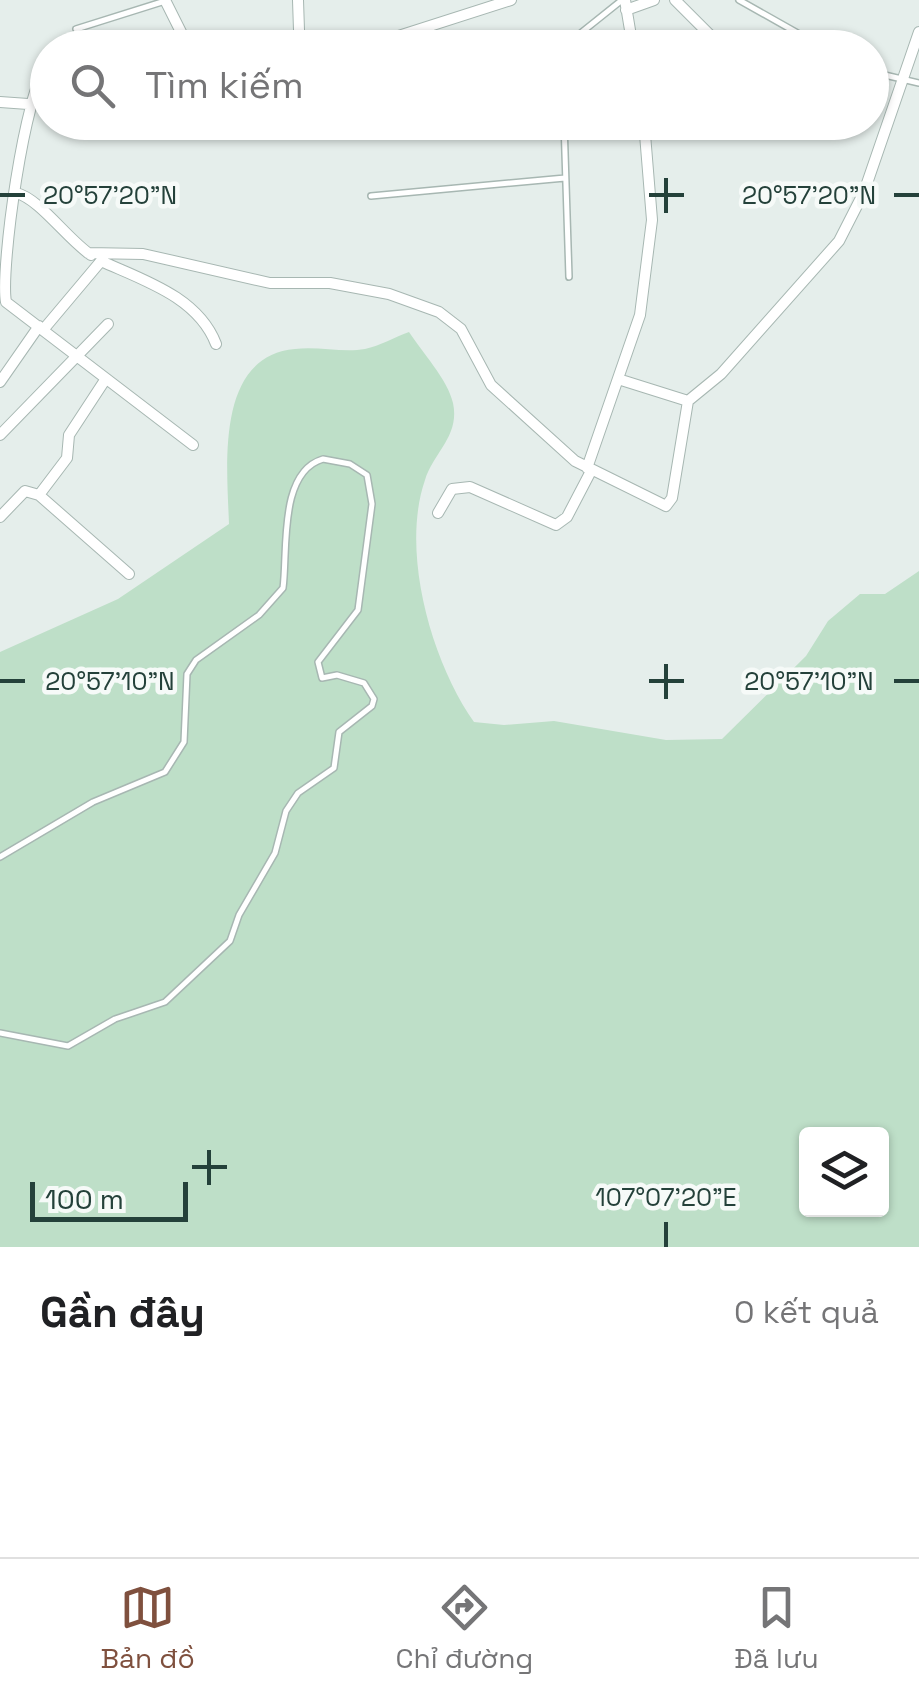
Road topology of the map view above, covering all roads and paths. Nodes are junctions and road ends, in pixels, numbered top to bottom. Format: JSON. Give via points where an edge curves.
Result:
{"nodes":[{"id":1,"x":165,"y":0,"type":"edge"},
{"id":2,"x":298,"y":0,"type":"edge"},
{"id":3,"x":511,"y":0,"type":"edge"},
{"id":4,"x":654,"y":0,"type":"edge"},
{"id":5,"x":675,"y":0,"type":"edge"},
{"id":6,"x":739,"y":0,"type":"edge"},
{"id":7,"x":625,"y":3,"type":"edge"},
{"id":8,"x":76,"y":28,"type":"dead end"},
{"id":9,"x":180,"y":30,"type":"edge"},
{"id":10,"x":299,"y":30,"type":"dead end"},
{"id":11,"x":417,"y":30,"type":"edge"},
{"id":12,"x":587,"y":30,"type":"edge"},
{"id":13,"x":630,"y":30,"type":"edge"},
{"id":14,"x":704,"y":30,"type":"edge"},
{"id":15,"x":792,"y":30,"type":"edge"},
{"id":16,"x":919,"y":32,"type":"edge"},
{"id":17,"x":889,"y":75,"type":"edge"},
{"id":18,"x":904,"y":78,"type":"junction"},
{"id":19,"x":919,"y":83,"type":"edge"},
{"id":20,"x":30,"y":100,"type":"edge"},
{"id":21,"x":0,"y":101,"type":"edge"},
{"id":22,"x":28,"y":104,"type":"junction"},
{"id":23,"x":889,"y":121,"type":"edge"},
{"id":24,"x":565,"y":140,"type":"edge"},
{"id":25,"x":645,"y":140,"type":"edge"},
{"id":26,"x":882,"y":140,"type":"edge"},
{"id":27,"x":566,"y":178,"type":"junction"},
{"id":28,"x":16,"y":193,"type":"junction"},
{"id":29,"x":371,"y":196,"type":"dead end"},
{"id":30,"x":88,"y":253,"type":"junction"},
{"id":31,"x":101,"y":261,"type":"junction"},
{"id":32,"x":1,"y":263,"type":"edge"},
{"id":33,"x":569,"y":277,"type":"dead end"},
{"id":34,"x":108,"y":324,"type":"dead end"},
{"id":35,"x":41,"y":328,"type":"junction"},
{"id":36,"x":216,"y":344,"type":"dead end"},
{"id":37,"x":78,"y":358,"type":"junction"},
{"id":38,"x":105,"y":380,"type":"junction"},
{"id":39,"x":618,"y":380,"type":"junction"},
{"id":40,"x":0,"y":382,"type":"edge"},
{"id":41,"x":688,"y":400,"type":"junction"},
{"id":42,"x":0,"y":435,"type":"edge"},
{"id":43,"x":193,"y":445,"type":"dead end"},
{"id":44,"x":589,"y":470,"type":"junction"},
{"id":45,"x":38,"y":496,"type":"junction"},
{"id":46,"x":438,"y":513,"type":"dead end"},
{"id":47,"x":3,"y":514,"type":"edge"},
{"id":48,"x":128,"y":574,"type":"dead end"},
{"id":49,"x":0,"y":857,"type":"edge"},
{"id":50,"x":0,"y":1033,"type":"edge"}],
"edges":[{"from":1,"to":8,"type":"lane"},
{"from":1,"to":9,"type":"street"},
{"from":2,"to":10,"type":"street"},
{"from":3,"to":11,"type":"street"},
{"from":4,"to":7,"type":"street"},
{"from":5,"to":14,"type":"street"},
{"from":6,"to":15,"type":"lane"},
{"from":7,"to":12,"type":"lane"},
{"from":7,"to":13,"type":"street"},
{"from":16,"to":18,"type":"street"},
{"from":17,"to":18,"type":"lane"},
{"from":18,"to":19,"type":"lane"},
{"from":18,"to":23,"type":"street"},
{"from":20,"to":22,"type":"street"},
{"from":21,"to":22,"type":"street"},
{"from":22,"to":28,"type":"street"},
{"from":24,"to":27,"type":"lane"},
{"from":25,"to":39,"type":"street","via":[[650,254],[640,315]]},
{"from":26,"to":41,"type":"street","via":[[839,241],[720,374]]},
{"from":27,"to":29,"type":"lane"},
{"from":27,"to":33,"type":"lane"},
{"from":28,"to":30,"type":"street"},
{"from":28,"to":32,"type":"street"},
{"from":30,"to":31,"type":"street"},
{"from":30,"to":44,"type":"street","via":[[143,254],[270,283],[330,283],[439,312],[461,329],[491,385]]},
{"from":31,"to":35,"type":"street"},
{"from":31,"to":36,"type":"street","via":[[180,300]]},
{"from":32,"to":35,"type":"street","via":[[6,302]]},
{"from":34,"to":37,"type":"street"},
{"from":35,"to":37,"type":"street"},
{"from":35,"to":40,"type":"street"},
{"from":37,"to":38,"type":"street"},
{"from":37,"to":42,"type":"street"},
{"from":38,"to":43,"type":"street"},
{"from":38,"to":45,"type":"street","via":[[68,434],[67,458]]},
{"from":39,"to":41,"type":"street"},
{"from":39,"to":44,"type":"street"},
{"from":41,"to":44,"type":"street","via":[[666,506]]},
{"from":44,"to":46,"type":"street","via":[[567,517],[556,525],[470,487],[452,488]]},
{"from":45,"to":47,"type":"street","via":[[26,490]]},
{"from":45,"to":48,"type":"street"},
{"from":49,"to":50,"type":"lane","via":[[93,802],[165,772],[184,742],[187,674],[283,588],[287,509],[304,474],[323,459],[367,475],[372,504],[358,610],[318,662],[322,678],[364,683],[372,706],[338,732],[334,768],[286,810],[275,853],[230,941],[165,1002],[115,1019],[68,1046]]}]}
